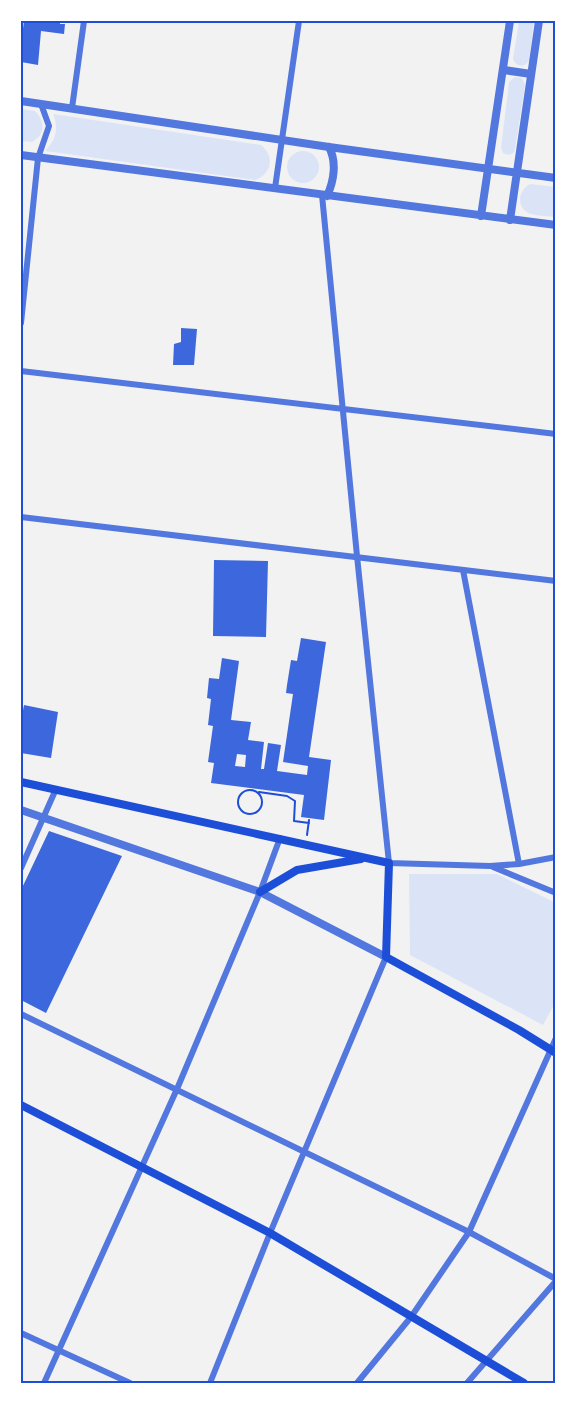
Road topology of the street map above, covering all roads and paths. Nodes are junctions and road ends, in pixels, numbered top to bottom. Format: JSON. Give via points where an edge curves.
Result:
{"nodes":[{"id":1,"x":84,"y":21,"type":"edge"},
{"id":2,"x":299,"y":21,"type":"edge"},
{"id":3,"x":510,"y":21,"type":"edge"},
{"id":4,"x":539,"y":21,"type":"edge"},
{"id":5,"x":504,"y":69,"type":"junction"},
{"id":6,"x":531,"y":74,"type":"junction"},
{"id":7,"x":21,"y":101,"type":"edge"},
{"id":8,"x":41,"y":104,"type":"junction"},
{"id":9,"x":72,"y":108,"type":"junction"},
{"id":10,"x":283,"y":140,"type":"junction"},
{"id":11,"x":329,"y":147,"type":"junction"},
{"id":12,"x":21,"y":155,"type":"edge"},
{"id":13,"x":38,"y":158,"type":"junction"},
{"id":14,"x":489,"y":170,"type":"junction"},
{"id":15,"x":518,"y":173,"type":"junction"},
{"id":16,"x":556,"y":178,"type":"edge"},
{"id":17,"x":275,"y":189,"type":"junction"},
{"id":18,"x":324,"y":196,"type":"junction"},
{"id":19,"x":482,"y":216,"type":"junction"},
{"id":20,"x":510,"y":219,"type":"junction"},
{"id":21,"x":556,"y":225,"type":"edge"},
{"id":22,"x":21,"y":323,"type":"edge"},
{"id":23,"x":21,"y":371,"type":"edge"},
{"id":24,"x":343,"y":408,"type":"junction"},
{"id":25,"x":556,"y":434,"type":"edge"},
{"id":26,"x":21,"y":517,"type":"edge"},
{"id":27,"x":357,"y":556,"type":"junction"},
{"id":28,"x":463,"y":570,"type":"junction"},
{"id":29,"x":556,"y":581,"type":"edge"},
{"id":30,"x":21,"y":782,"type":"edge"},
{"id":31,"x":56,"y":789,"type":"junction"},
{"id":32,"x":258,"y":792,"type":"junction"},
{"id":33,"x":21,"y":810,"type":"edge"},
{"id":34,"x":44,"y":819,"type":"junction"},
{"id":35,"x":280,"y":838,"type":"junction"},
{"id":36,"x":306,"y":845,"type":"junction"},
{"id":37,"x":556,"y":857,"type":"edge"},
{"id":38,"x":366,"y":858,"type":"junction"},
{"id":39,"x":389,"y":863,"type":"junction"},
{"id":40,"x":519,"y":864,"type":"junction"},
{"id":41,"x":490,"y":866,"type":"junction"},
{"id":42,"x":21,"y":868,"type":"edge"},
{"id":43,"x":261,"y":892,"type":"junction"},
{"id":44,"x":556,"y":893,"type":"edge"},
{"id":45,"x":386,"y":957,"type":"junction"},
{"id":46,"x":21,"y":1014,"type":"edge"},
{"id":47,"x":556,"y":1038,"type":"edge"},
{"id":48,"x":553,"y":1052,"type":"edge"},
{"id":49,"x":177,"y":1089,"type":"junction"},
{"id":50,"x":21,"y":1105,"type":"edge"},
{"id":51,"x":305,"y":1152,"type":"junction"},
{"id":52,"x":142,"y":1167,"type":"junction"},
{"id":53,"x":469,"y":1232,"type":"junction"},
{"id":54,"x":270,"y":1233,"type":"junction"},
{"id":55,"x":556,"y":1280,"type":"edge"},
{"id":56,"x":411,"y":1317,"type":"junction"},
{"id":57,"x":21,"y":1333,"type":"edge"},
{"id":58,"x":59,"y":1350,"type":"junction"},
{"id":59,"x":487,"y":1359,"type":"junction"},
{"id":60,"x":45,"y":1383,"type":"edge"},
{"id":61,"x":130,"y":1383,"type":"edge"},
{"id":62,"x":210,"y":1383,"type":"edge"},
{"id":63,"x":357,"y":1383,"type":"edge"},
{"id":64,"x":467,"y":1383,"type":"edge"},
{"id":65,"x":524,"y":1383,"type":"edge"}],
"edges":[{"from":1,"to":9,"type":"street"},
{"from":2,"to":10,"type":"street"},
{"from":3,"to":5,"type":"street"},
{"from":4,"to":6,"type":"street"},
{"from":5,"to":6,"type":"street"},
{"from":5,"to":14,"type":"street"},
{"from":6,"to":15,"type":"street"},
{"from":7,"to":8,"type":"street"},
{"from":8,"to":9,"type":"street"},
{"from":8,"to":13,"type":"street","via":[[49,126]]},
{"from":9,"to":10,"type":"street"},
{"from":10,"to":11,"type":"street"},
{"from":10,"to":17,"type":"street"},
{"from":11,"to":14,"type":"street"},
{"from":11,"to":18,"type":"street","via":[[334,163],[331,187]]},
{"from":12,"to":13,"type":"street"},
{"from":13,"to":17,"type":"street"},
{"from":13,"to":22,"type":"street"},
{"from":14,"to":15,"type":"street"},
{"from":14,"to":19,"type":"street"},
{"from":15,"to":16,"type":"street"},
{"from":15,"to":20,"type":"street"},
{"from":17,"to":18,"type":"street"},
{"from":18,"to":19,"type":"street"},
{"from":18,"to":24,"type":"street"},
{"from":19,"to":20,"type":"street"},
{"from":20,"to":21,"type":"street"},
{"from":23,"to":24,"type":"street"},
{"from":24,"to":25,"type":"street"},
{"from":24,"to":27,"type":"street"},
{"from":26,"to":27,"type":"street"},
{"from":27,"to":28,"type":"street"},
{"from":27,"to":39,"type":"street"},
{"from":28,"to":29,"type":"street"},
{"from":28,"to":40,"type":"street"},
{"from":30,"to":31,"type":"main road"},
{"from":31,"to":34,"type":"street"},
{"from":31,"to":35,"type":"main road"},
{"from":32,"to":32,"type":"path","via":[[244,791],[238,803],[241,809],[249,814],[259,811],[263,805]]},
{"from":32,"to":36,"type":"path","via":[[287,796],[294,801],[294,821],[309,822]]},
{"from":33,"to":34,"type":"street"},
{"from":34,"to":42,"type":"street"},
{"from":34,"to":43,"type":"street"},
{"from":35,"to":36,"type":"main road"},
{"from":35,"to":43,"type":"street"},
{"from":36,"to":38,"type":"main road"},
{"from":37,"to":40,"type":"street"},
{"from":38,"to":39,"type":"main road"},
{"from":38,"to":43,"type":"main road","via":[[297,870]]},
{"from":39,"to":41,"type":"street"},
{"from":39,"to":45,"type":"main road"},
{"from":40,"to":41,"type":"street"},
{"from":41,"to":44,"type":"street"},
{"from":43,"to":45,"type":"street"},
{"from":43,"to":49,"type":"street"},
{"from":45,"to":48,"type":"main road"},
{"from":45,"to":51,"type":"street"},
{"from":46,"to":49,"type":"street"},
{"from":47,"to":48,"type":"street"},
{"from":48,"to":53,"type":"street"},
{"from":49,"to":51,"type":"street"},
{"from":49,"to":52,"type":"street"},
{"from":50,"to":52,"type":"main road"},
{"from":51,"to":53,"type":"street"},
{"from":51,"to":54,"type":"street"},
{"from":52,"to":54,"type":"main road"},
{"from":52,"to":58,"type":"street"},
{"from":53,"to":55,"type":"street"},
{"from":53,"to":56,"type":"street"},
{"from":54,"to":56,"type":"main road"},
{"from":54,"to":62,"type":"street"},
{"from":55,"to":59,"type":"street"},
{"from":56,"to":59,"type":"main road"},
{"from":56,"to":63,"type":"street"},
{"from":57,"to":58,"type":"street"},
{"from":58,"to":60,"type":"street"},
{"from":58,"to":61,"type":"street"},
{"from":59,"to":64,"type":"street"},
{"from":59,"to":65,"type":"main road"}]}
